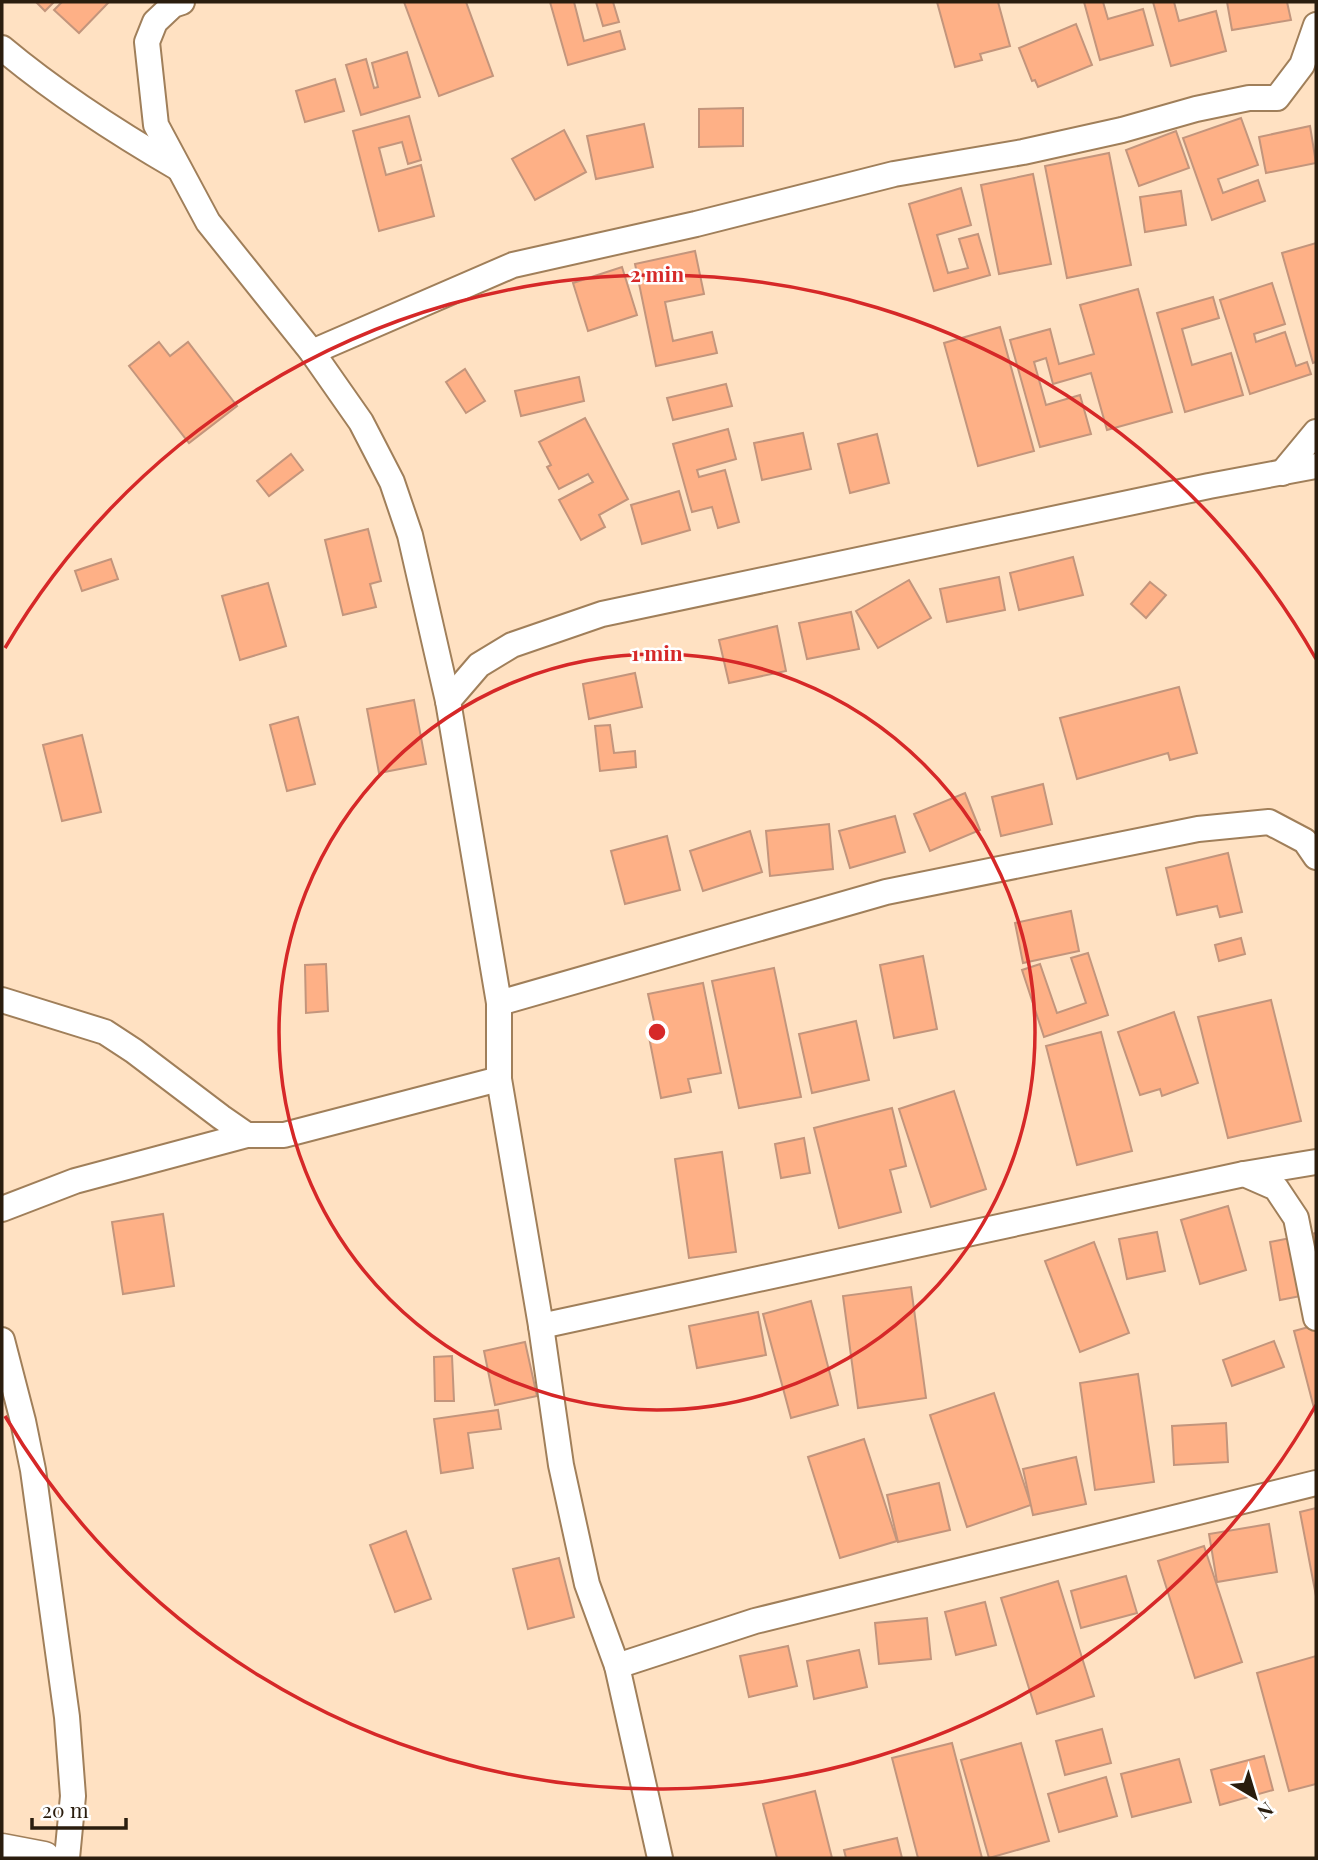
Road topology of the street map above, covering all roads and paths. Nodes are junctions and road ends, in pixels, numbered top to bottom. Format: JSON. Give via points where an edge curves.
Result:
{"nodes":[{"id":1,"x":182,"y":2,"type":"edge"},
{"id":2,"x":1316,"y":25,"type":"edge"},
{"id":3,"x":2,"y":48,"type":"edge"},
{"id":4,"x":178,"y":168,"type":"junction"},
{"id":5,"x":312,"y":352,"type":"junction"},
{"id":6,"x":1316,"y":432,"type":"edge"},
{"id":7,"x":1316,"y":466,"type":"edge"},
{"id":8,"x":1282,"y":472,"type":"junction"},
{"id":9,"x":448,"y":701,"type":"junction"},
{"id":10,"x":1316,"y":857,"type":"edge"},
{"id":11,"x":2,"y":1000,"type":"edge"},
{"id":12,"x":499,"y":1003,"type":"junction"},
{"id":13,"x":499,"y":1079,"type":"junction"},
{"id":14,"x":247,"y":1135,"type":"junction"},
{"id":15,"x":1316,"y":1163,"type":"edge"},
{"id":16,"x":1244,"y":1174,"type":"junction"},
{"id":17,"x":2,"y":1209,"type":"edge"},
{"id":18,"x":1316,"y":1318,"type":"edge"},
{"id":19,"x":541,"y":1326,"type":"junction"},
{"id":20,"x":2,"y":1340,"type":"edge"},
{"id":21,"x":1316,"y":1483,"type":"edge"},
{"id":22,"x":617,"y":1666,"type":"junction"},
{"id":23,"x":2,"y":1850,"type":"edge"},
{"id":24,"x":44,"y":1858,"type":"edge"},
{"id":25,"x":67,"y":1858,"type":"edge"},
{"id":26,"x":660,"y":1858,"type":"edge"}],
"edges":[{"from":1,"to":4,"type":"street","via":[[155,22],[147,42],[156,125]]},
{"from":2,"to":5,"type":"street","via":[[1302,65],[1277,98],[1249,98],[1023,152],[894,173],[513,265]]},
{"from":3,"to":4,"type":"street","via":[[80,108]]},
{"from":4,"to":5,"type":"street","via":[[208,222]]},
{"from":5,"to":9,"type":"street","via":[[361,422],[392,482],[410,535]]},
{"from":6,"to":8,"type":"street"},
{"from":7,"to":8,"type":"street"},
{"from":8,"to":9,"type":"street","via":[[602,614],[512,645],[479,665]]},
{"from":9,"to":12,"type":"street"},
{"from":10,"to":12,"type":"street","via":[[1305,841],[1269,822],[1198,829],[886,892]]},
{"from":11,"to":14,"type":"street","via":[[105,1032]]},
{"from":12,"to":13,"type":"street"},
{"from":13,"to":14,"type":"street","via":[[284,1135]]},
{"from":13,"to":19,"type":"street"},
{"from":14,"to":17,"type":"street","via":[[75,1181]]},
{"from":15,"to":16,"type":"street"},
{"from":16,"to":18,"type":"street","via":[[1276,1188],[1296,1217]]},
{"from":16,"to":19,"type":"street"},
{"from":19,"to":22,"type":"street","via":[[561,1465],[587,1584]]},
{"from":20,"to":25,"type":"street","via":[[33,1470],[67,1717],[73,1796]]},
{"from":21,"to":22,"type":"street","via":[[755,1621]]},
{"from":22,"to":26,"type":"street"},
{"from":23,"to":24,"type":"street"}]}
